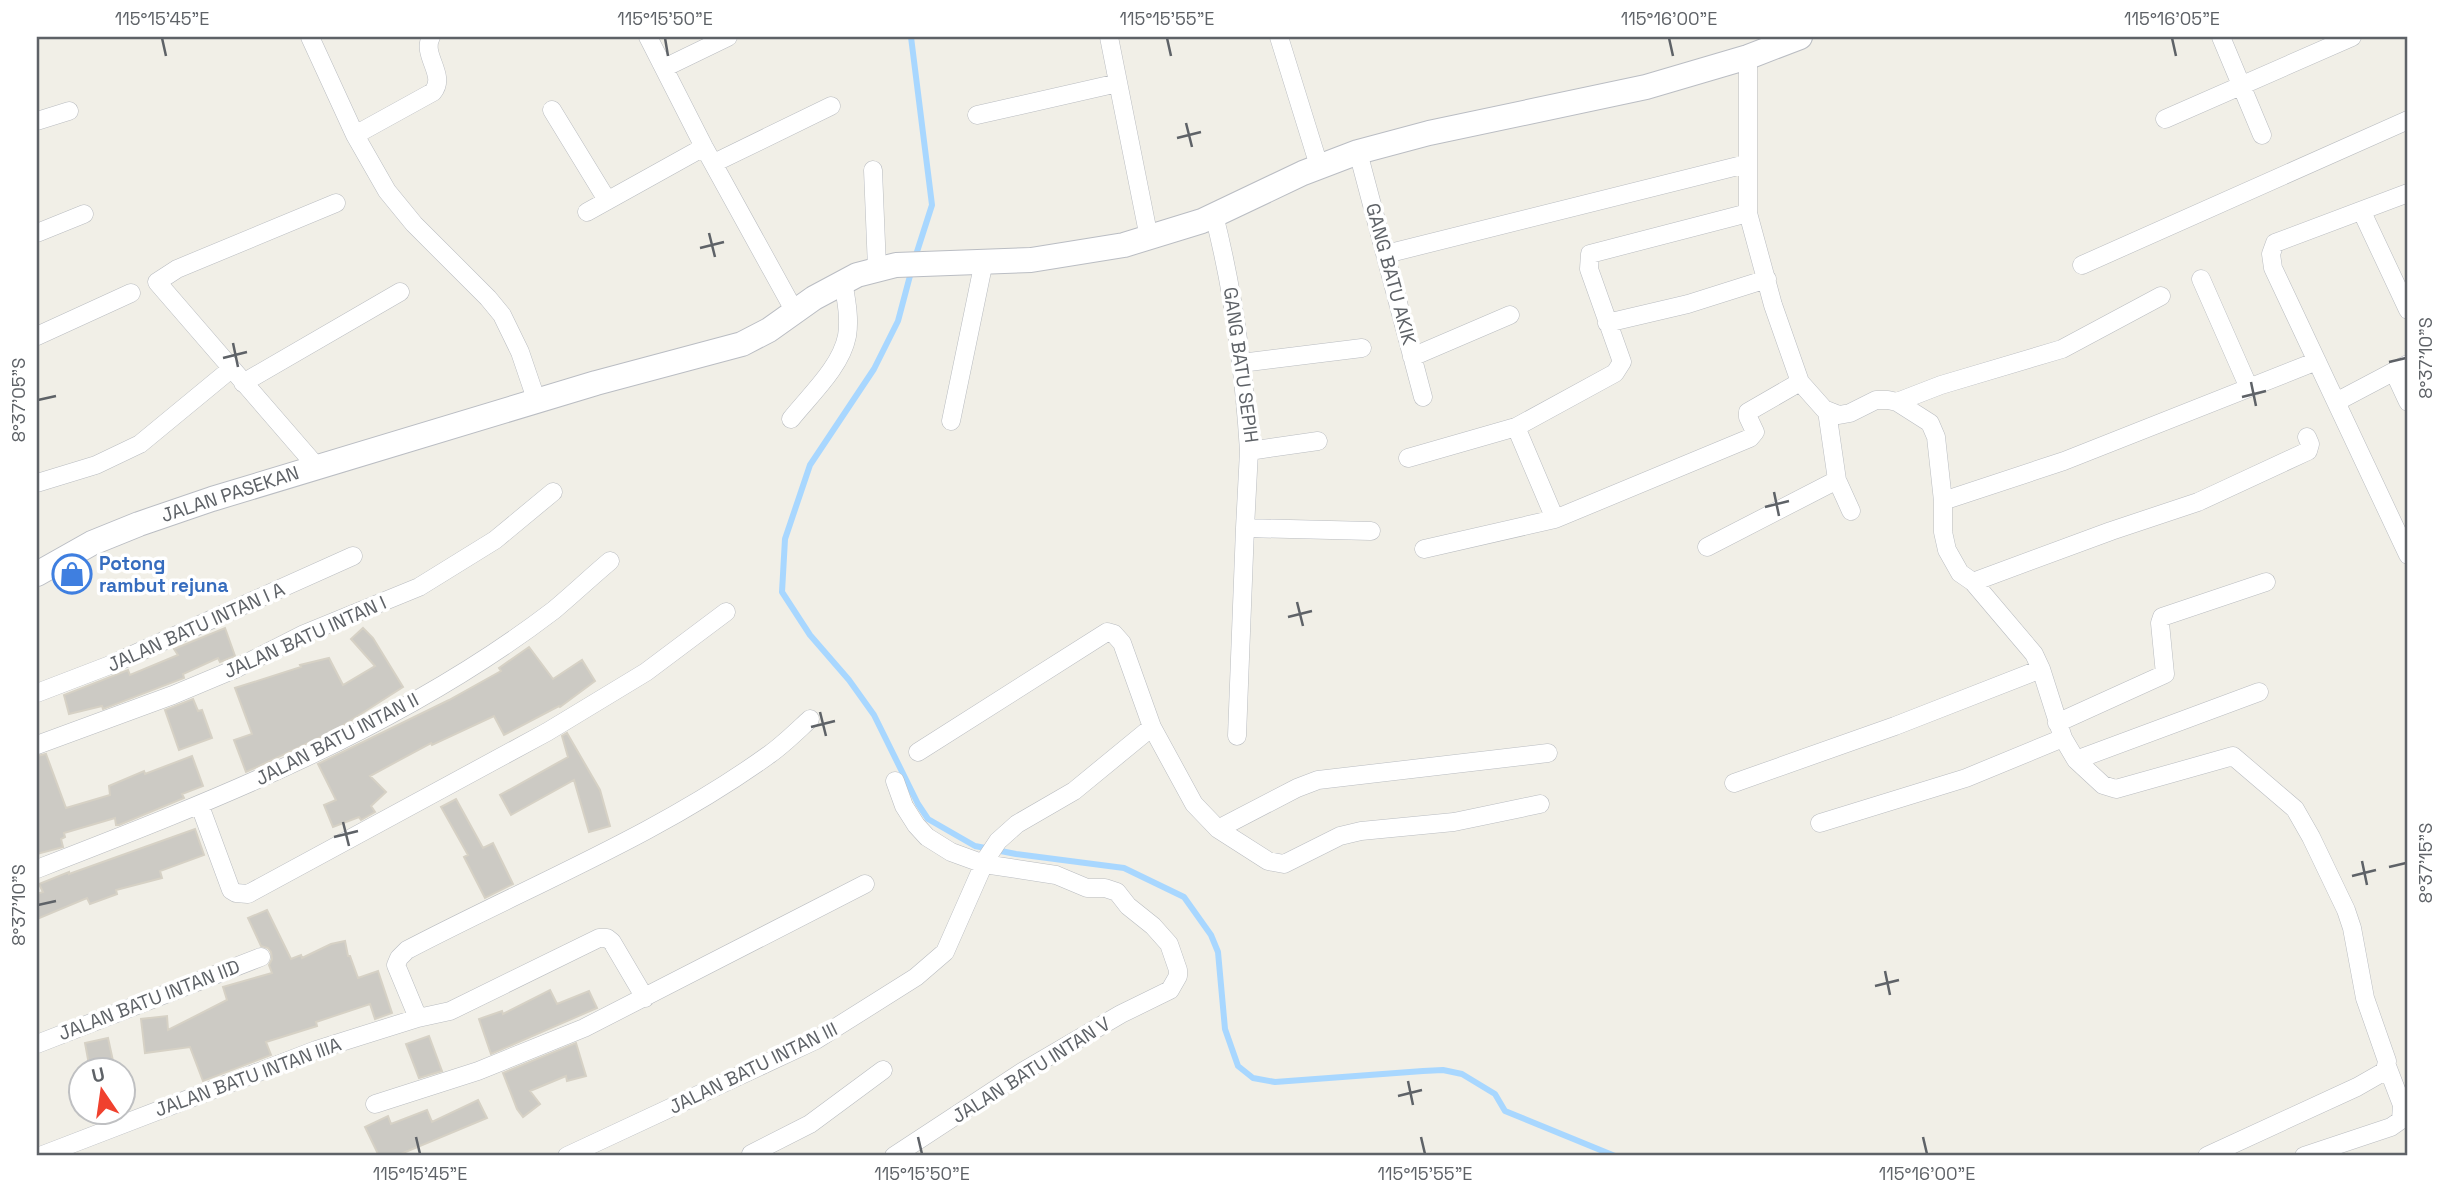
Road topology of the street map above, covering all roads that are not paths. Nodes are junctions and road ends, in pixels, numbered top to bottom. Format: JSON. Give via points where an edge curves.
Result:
{"nodes":[{"id":1,"x":310,"y":37,"type":"edge"},
{"id":2,"x":431,"y":37,"type":"edge"},
{"id":3,"x":648,"y":37,"type":"edge"},
{"id":4,"x":728,"y":37,"type":"edge"},
{"id":5,"x":1109,"y":37,"type":"edge"},
{"id":6,"x":1279,"y":37,"type":"edge"},
{"id":7,"x":1800,"y":37,"type":"edge"},
{"id":8,"x":2221,"y":37,"type":"edge"},
{"id":9,"x":2352,"y":37,"type":"edge"},
{"id":10,"x":1759,"y":48,"type":"edge"},
{"id":11,"x":664,"y":68,"type":"junction"},
{"id":12,"x":1118,"y":83,"type":"junction"},
{"id":13,"x":2242,"y":85,"type":"junction"},
{"id":14,"x":831,"y":106,"type":"dead end"},
{"id":15,"x":552,"y":110,"type":"dead end"},
{"id":16,"x":68,"y":111,"type":"dead end"},
{"id":17,"x":977,"y":115,"type":"dead end"},
{"id":18,"x":2165,"y":119,"type":"dead end"},
{"id":19,"x":2408,"y":120,"type":"edge"},
{"id":20,"x":37,"y":121,"type":"edge"},
{"id":21,"x":355,"y":135,"type":"junction"},
{"id":22,"x":2262,"y":135,"type":"dead end"},
{"id":23,"x":704,"y":146,"type":"junction"},
{"id":24,"x":1358,"y":152,"type":"junction"},
{"id":25,"x":714,"y":163,"type":"junction"},
{"id":26,"x":1746,"y":164,"type":"junction"},
{"id":27,"x":1320,"y":166,"type":"junction"},
{"id":28,"x":873,"y":170,"type":"dead end"},
{"id":29,"x":2408,"y":193,"type":"edge"},
{"id":30,"x":607,"y":200,"type":"junction"},
{"id":31,"x":336,"y":203,"type":"dead end"},
{"id":32,"x":587,"y":212,"type":"dead end"},
{"id":33,"x":2362,"y":212,"type":"junction"},
{"id":34,"x":1748,"y":213,"type":"junction"},
{"id":35,"x":84,"y":214,"type":"dead end"},
{"id":36,"x":1214,"y":215,"type":"junction"},
{"id":37,"x":37,"y":233,"type":"edge"},
{"id":38,"x":1149,"y":238,"type":"junction"},
{"id":39,"x":1386,"y":254,"type":"junction"},
{"id":40,"x":984,"y":261,"type":"junction"},
{"id":41,"x":2082,"y":265,"type":"dead end"},
{"id":42,"x":877,"y":268,"type":"junction"},
{"id":43,"x":1767,"y":279,"type":"junction"},
{"id":44,"x":2201,"y":279,"type":"dead end"},
{"id":45,"x":843,"y":281,"type":"junction"},
{"id":46,"x":400,"y":292,"type":"dead end"},
{"id":47,"x":131,"y":293,"type":"dead end"},
{"id":48,"x":2161,"y":296,"type":"dead end"},
{"id":49,"x":2408,"y":310,"type":"edge"},
{"id":50,"x":795,"y":312,"type":"junction"},
{"id":51,"x":1510,"y":314,"type":"dead end"},
{"id":52,"x":1607,"y":323,"type":"junction"},
{"id":53,"x":37,"y":336,"type":"edge"},
{"id":54,"x":1362,"y":348,"type":"dead end"},
{"id":55,"x":1412,"y":357,"type":"junction"},
{"id":56,"x":2317,"y":361,"type":"junction"},
{"id":57,"x":1241,"y":363,"type":"junction"},
{"id":58,"x":2401,"y":368,"type":"edge"},
{"id":59,"x":237,"y":376,"type":"junction"},
{"id":60,"x":1800,"y":382,"type":"junction"},
{"id":61,"x":2249,"y":388,"type":"junction"},
{"id":62,"x":1423,"y":397,"type":"dead end"},
{"id":63,"x":537,"y":402,"type":"junction"},
{"id":64,"x":1897,"y":402,"type":"junction"},
{"id":65,"x":2336,"y":402,"type":"junction"},
{"id":66,"x":2408,"y":402,"type":"edge"},
{"id":67,"x":1827,"y":411,"type":"junction"},
{"id":68,"x":792,"y":419,"type":"dead end"},
{"id":69,"x":951,"y":421,"type":"dead end"},
{"id":70,"x":1516,"y":426,"type":"junction"},
{"id":71,"x":2307,"y":437,"type":"dead end"},
{"id":72,"x":1318,"y":441,"type":"dead end"},
{"id":73,"x":1249,"y":451,"type":"junction"},
{"id":74,"x":1408,"y":458,"type":"dead end"},
{"id":75,"x":317,"y":467,"type":"junction"},
{"id":76,"x":1837,"y":480,"type":"junction"},
{"id":77,"x":37,"y":483,"type":"edge"},
{"id":78,"x":553,"y":492,"type":"dead end"},
{"id":79,"x":1943,"y":501,"type":"junction"},
{"id":80,"x":1851,"y":511,"type":"dead end"},
{"id":81,"x":1555,"y":519,"type":"junction"},
{"id":82,"x":1245,"y":528,"type":"junction"},
{"id":83,"x":1371,"y":531,"type":"dead end"},
{"id":84,"x":1707,"y":547,"type":"dead end"},
{"id":85,"x":1424,"y":549,"type":"dead end"},
{"id":86,"x":2408,"y":555,"type":"edge"},
{"id":87,"x":353,"y":556,"type":"dead end"},
{"id":88,"x":610,"y":561,"type":"dead end"},
{"id":89,"x":37,"y":574,"type":"edge"},
{"id":90,"x":1973,"y":582,"type":"junction"},
{"id":91,"x":2266,"y":582,"type":"dead end"},
{"id":92,"x":726,"y":612,"type":"dead end"},
{"id":93,"x":2041,"y":670,"type":"junction"},
{"id":94,"x":2259,"y":692,"type":"dead end"},
{"id":95,"x":37,"y":693,"type":"edge"},
{"id":96,"x":810,"y":719,"type":"dead end"},
{"id":97,"x":1152,"y":727,"type":"junction"},
{"id":98,"x":2060,"y":730,"type":"junction"},
{"id":99,"x":1237,"y":736,"type":"dead end"},
{"id":100,"x":37,"y":745,"type":"edge"},
{"id":101,"x":918,"y":752,"type":"dead end"},
{"id":102,"x":1548,"y":753,"type":"dead end"},
{"id":103,"x":2076,"y":760,"type":"junction"},
{"id":104,"x":895,"y":781,"type":"dead end"},
{"id":105,"x":1734,"y":783,"type":"dead end"},
{"id":106,"x":1541,"y":804,"type":"dead end"},
{"id":107,"x":200,"y":806,"type":"junction"},
{"id":108,"x":1820,"y":823,"type":"dead end"},
{"id":109,"x":1218,"y":828,"type":"junction"},
{"id":110,"x":985,"y":861,"type":"junction"},
{"id":111,"x":37,"y":869,"type":"edge"},
{"id":112,"x":865,"y":884,"type":"dead end"},
{"id":113,"x":261,"y":957,"type":"dead end"},
{"id":114,"x":645,"y":998,"type":"junction"},
{"id":115,"x":418,"y":1018,"type":"junction"},
{"id":116,"x":37,"y":1044,"type":"edge"},
{"id":117,"x":2387,"y":1066,"type":"junction"},
{"id":118,"x":883,"y":1070,"type":"dead end"},
{"id":119,"x":375,"y":1104,"type":"dead end"},
{"id":120,"x":40,"y":1156,"type":"edge"},
{"id":121,"x":567,"y":1156,"type":"edge"},
{"id":122,"x":750,"y":1156,"type":"edge"},
{"id":123,"x":894,"y":1156,"type":"edge"},
{"id":124,"x":2207,"y":1156,"type":"edge"},
{"id":125,"x":2304,"y":1156,"type":"edge"}],
"edges":[{"from":1,"to":21,"type":"street"},
{"from":2,"to":21,"type":"street","via":[[428,49],[438,86]]},
{"from":3,"to":11,"type":"street"},
{"from":4,"to":11,"type":"street"},
{"from":5,"to":12,"type":"street"},
{"from":6,"to":27,"type":"street"},
{"from":7,"to":10,"type":"street","name":"JALAN PASEKAN"},
{"from":8,"to":13,"type":"street"},
{"from":9,"to":13,"type":"street"},
{"from":10,"to":24,"type":"street","name":"JALAN PASEKAN","via":[[1646,87]]},
{"from":10,"to":26,"type":"street"},
{"from":11,"to":23,"type":"street"},
{"from":12,"to":17,"type":"street"},
{"from":12,"to":38,"type":"street"},
{"from":13,"to":18,"type":"street"},
{"from":13,"to":22,"type":"street"},
{"from":14,"to":25,"type":"street"},
{"from":15,"to":30,"type":"street"},
{"from":16,"to":20,"type":"street"},
{"from":19,"to":41,"type":"street"},
{"from":21,"to":63,"type":"street","via":[[414,225],[502,316]]},
{"from":23,"to":25,"type":"street"},
{"from":23,"to":30,"type":"street"},
{"from":24,"to":27,"type":"street","name":"JALAN PASEKAN"},
{"from":24,"to":39,"type":"street","name":"GANG BATU AKIK"},
{"from":25,"to":50,"type":"street"},
{"from":26,"to":34,"type":"street"},
{"from":26,"to":39,"type":"street"},
{"from":27,"to":36,"type":"street","name":"JALAN PASEKAN"},
{"from":28,"to":42,"type":"street"},
{"from":29,"to":33,"type":"street"},
{"from":30,"to":32,"type":"street"},
{"from":31,"to":59,"type":"street","via":[[177,269],[157,282]]},
{"from":33,"to":49,"type":"street"},
{"from":33,"to":56,"type":"street","via":[[2275,243],[2271,254],[2273,268]]},
{"from":34,"to":43,"type":"street"},
{"from":34,"to":52,"type":"street","via":[[1590,254],[1590,269]]},
{"from":35,"to":37,"type":"street"},
{"from":36,"to":38,"type":"street","name":"JALAN PASEKAN"},
{"from":36,"to":57,"type":"street","name":"GANG BATU SEPIH","via":[[1234,303]]},
{"from":38,"to":40,"type":"street","name":"JALAN PASEKAN","via":[[1059,257]]},
{"from":39,"to":55,"type":"street","name":"GANG BATU AKIK"},
{"from":40,"to":42,"type":"street","name":"JALAN PASEKAN"},
{"from":40,"to":69,"type":"street"},
{"from":42,"to":45,"type":"street","name":"JALAN PASEKAN"},
{"from":43,"to":52,"type":"street"},
{"from":43,"to":60,"type":"street"},
{"from":44,"to":61,"type":"street"},
{"from":45,"to":50,"type":"street","name":"JALAN PASEKAN"},
{"from":45,"to":68,"type":"street","via":[[846,339],[831,368]]},
{"from":46,"to":59,"type":"street"},
{"from":47,"to":53,"type":"street"},
{"from":48,"to":64,"type":"street","via":[[2062,348]]},
{"from":50,"to":63,"type":"street","name":"JALAN PASEKAN","via":[[742,344]]},
{"from":51,"to":55,"type":"street"},
{"from":52,"to":70,"type":"street","via":[[1622,358],[1615,373]]},
{"from":54,"to":57,"type":"street"},
{"from":55,"to":62,"type":"street","name":"GANG BATU AKIK"},
{"from":56,"to":61,"type":"street"},
{"from":56,"to":65,"type":"street"},
{"from":57,"to":73,"type":"street","name":"GANG BATU SEPIH"},
{"from":58,"to":65,"type":"street"},
{"from":58,"to":66,"type":"street"},
{"from":59,"to":75,"type":"street"},
{"from":59,"to":77,"type":"street","via":[[140,444],[96,465]]},
{"from":60,"to":67,"type":"street"},
{"from":60,"to":81,"type":"street","via":[[1748,412],[1755,432],[1750,438]]},
{"from":61,"to":79,"type":"street","via":[[2064,461]]},
{"from":63,"to":75,"type":"street","name":"JALAN PASEKAN"},
{"from":64,"to":67,"type":"street","via":[[1876,400],[1839,415]]},
{"from":64,"to":79,"type":"street","via":[[1932,426]]},
{"from":65,"to":86,"type":"street"},
{"from":67,"to":76,"type":"street"},
{"from":70,"to":74,"type":"street"},
{"from":70,"to":81,"type":"street"},
{"from":71,"to":90,"type":"street","via":[[2308,451],[2221,492]]},
{"from":72,"to":73,"type":"street","name":"GANG BATU SEPIH"},
{"from":73,"to":82,"type":"street"},
{"from":75,"to":89,"type":"street","name":"JALAN PASEKAN","via":[[139,524],[92,543]]},
{"from":76,"to":80,"type":"street"},
{"from":76,"to":84,"type":"street"},
{"from":78,"to":100,"type":"street","name":"JALAN BATU INTAN I","via":[[495,540],[419,587],[173,695]]},
{"from":79,"to":90,"type":"street","via":[[1947,550],[1960,573]]},
{"from":81,"to":85,"type":"street"},
{"from":82,"to":83,"type":"street"},
{"from":82,"to":99,"type":"street"},
{"from":87,"to":95,"type":"street","name":"JALAN BATU INTAN I A","via":[[136,654]]},
{"from":88,"to":107,"type":"street","name":"JALAN BATU INTAN II","via":[[554,610],[460,674],[309,755]]},
{"from":90,"to":93,"type":"street","via":[[2034,654]]},
{"from":91,"to":98,"type":"street","via":[[2162,617],[2166,673]]},
{"from":92,"to":107,"type":"street","via":[[646,672],[547,733],[248,894],[231,890]]},
{"from":93,"to":98,"type":"street"},
{"from":93,"to":105,"type":"street"},
{"from":94,"to":103,"type":"street"},
{"from":96,"to":115,"type":"street","via":[[771,753],[707,796],[407,950],[396,965]]},
{"from":97,"to":101,"type":"street","via":[[1122,643],[1107,632]]},
{"from":97,"to":109,"type":"street","via":[[1194,804]]},
{"from":97,"to":110,"type":"street","name":"JALAN BATU INTAN III","via":[[1074,791],[1017,824]]},
{"from":98,"to":103,"type":"street"},
{"from":98,"to":108,"type":"street","via":[[1966,778]]},
{"from":102,"to":109,"type":"street","via":[[1318,780]]},
{"from":103,"to":117,"type":"street","via":[[2103,785],[2116,789],[2232,756],[2295,809],[2346,911],[2365,998]]},
{"from":104,"to":110,"type":"street","via":[[904,806],[927,837],[951,852]]},
{"from":106,"to":109,"type":"street","via":[[1454,822],[1361,831],[1284,863],[1268,861]]},
{"from":107,"to":111,"type":"street","name":"JALAN BATU INTAN II"},
{"from":110,"to":121,"type":"street","name":"JALAN BATU INTAN III","via":[[945,952],[916,977],[816,1040]]},
{"from":110,"to":123,"type":"street","name":"JALAN BATU INTAN V","via":[[1117,892],[1169,944],[1178,976],[1170,990],[1022,1072]]},
{"from":112,"to":114,"type":"street"},
{"from":113,"to":116,"type":"street","name":"JALAN BATU INTAN IID"},
{"from":114,"to":115,"type":"street","name":"JALAN BATU INTAN IIIA","via":[[612,942],[599,938],[450,1011]]},
{"from":114,"to":119,"type":"street","via":[[478,1071]]},
{"from":115,"to":120,"type":"street","name":"JALAN BATU INTAN IIIA","via":[[316,1050]]},
{"from":117,"to":124,"type":"street","via":[[2357,1087]]},
{"from":117,"to":125,"type":"street","via":[[2402,1105],[2401,1120]]},
{"from":118,"to":122,"type":"street","via":[[810,1124]]}]}
